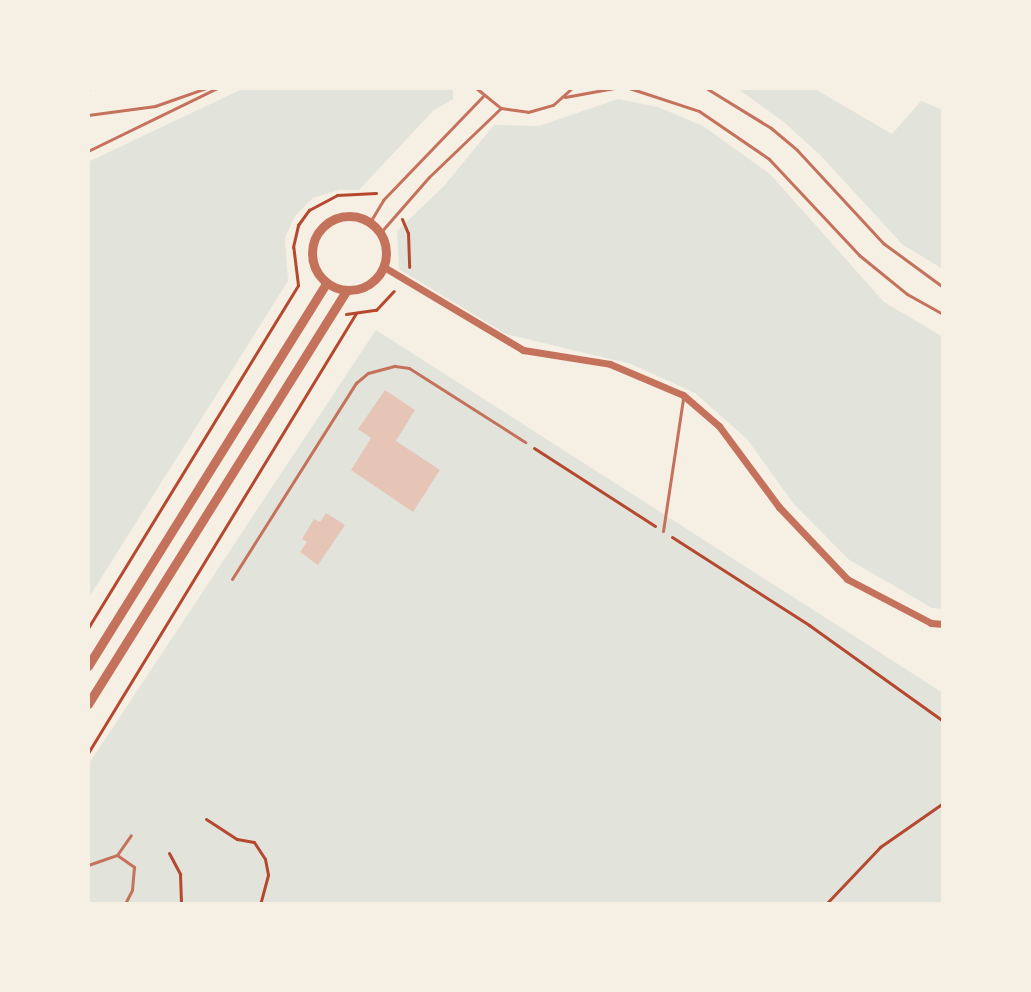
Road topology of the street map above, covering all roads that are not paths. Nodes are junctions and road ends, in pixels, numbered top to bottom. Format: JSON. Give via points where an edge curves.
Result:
{"nodes":[{"id":1,"x":206,"y":88,"type":"edge"},
{"id":2,"x":217,"y":88,"type":"edge"},
{"id":3,"x":476,"y":88,"type":"edge"},
{"id":4,"x":572,"y":88,"type":"edge"},
{"id":5,"x":614,"y":88,"type":"edge"},
{"id":6,"x":629,"y":88,"type":"edge"},
{"id":7,"x":706,"y":88,"type":"edge"},
{"id":8,"x":483,"y":96,"type":"junction"},
{"id":9,"x":565,"y":97,"type":"junction"},
{"id":10,"x":501,"y":108,"type":"junction"},
{"id":11,"x":88,"y":115,"type":"edge"},
{"id":12,"x":88,"y":151,"type":"edge"},
{"id":13,"x":370,"y":222,"type":"junction"},
{"id":14,"x":380,"y":233,"type":"junction"},
{"id":15,"x":384,"y":267,"type":"junction"},
{"id":16,"x":326,"y":283,"type":"junction"},
{"id":17,"x":943,"y":287,"type":"edge"},
{"id":18,"x":346,"y":291,"type":"junction"},
{"id":19,"x":943,"y":314,"type":"edge"},
{"id":20,"x":683,"y":395,"type":"junction"},
{"id":21,"x":525,"y":442,"type":"road end"},
{"id":22,"x":663,"y":531,"type":"road end"},
{"id":23,"x":232,"y":579,"type":"dead end"},
{"id":24,"x":943,"y":624,"type":"edge"},
{"id":25,"x":88,"y":666,"type":"edge"},
{"id":26,"x":88,"y":704,"type":"edge"},
{"id":27,"x":131,"y":835,"type":"dead end"},
{"id":28,"x":117,"y":855,"type":"junction"},
{"id":29,"x":88,"y":865,"type":"edge"},
{"id":30,"x":125,"y":904,"type":"edge"}],
"edges":[{"from":1,"to":11,"type":"lane","via":[[155,106]]},
{"from":2,"to":12,"type":"lane"},
{"from":3,"to":8,"type":"lane"},
{"from":4,"to":9,"type":"lane"},
{"from":5,"to":9,"type":"lane"},
{"from":6,"to":19,"type":"lane","via":[[699,111],[769,159],[859,255],[907,294]]},
{"from":7,"to":17,"type":"lane","via":[[788,142],[883,243]]},
{"from":8,"to":10,"type":"lane"},
{"from":8,"to":13,"type":"lane","via":[[383,200]]},
{"from":9,"to":10,"type":"lane","via":[[541,110]]},
{"from":10,"to":14,"type":"lane"},
{"from":13,"to":14,"type":"street"},
{"from":13,"to":16,"type":"street","via":[[343,216],[320,229],[313,240],[312,261]]},
{"from":14,"to":15,"type":"street","via":[[387,254]]},
{"from":15,"to":18,"type":"street","via":[[362,289]]},
{"from":15,"to":20,"type":"street","via":[[523,350],[610,364]]},
{"from":16,"to":18,"type":"street"},
{"from":16,"to":25,"type":"street"},
{"from":18,"to":26,"type":"street"},
{"from":20,"to":22,"type":"lane"},
{"from":20,"to":24,"type":"street","via":[[719,426],[779,507],[847,579],[931,623]]},
{"from":21,"to":23,"type":"lane","via":[[409,368],[382,367],[368,373],[356,383]]},
{"from":27,"to":28,"type":"lane"},
{"from":28,"to":29,"type":"lane"},
{"from":28,"to":30,"type":"lane","via":[[134,867]]}]}
